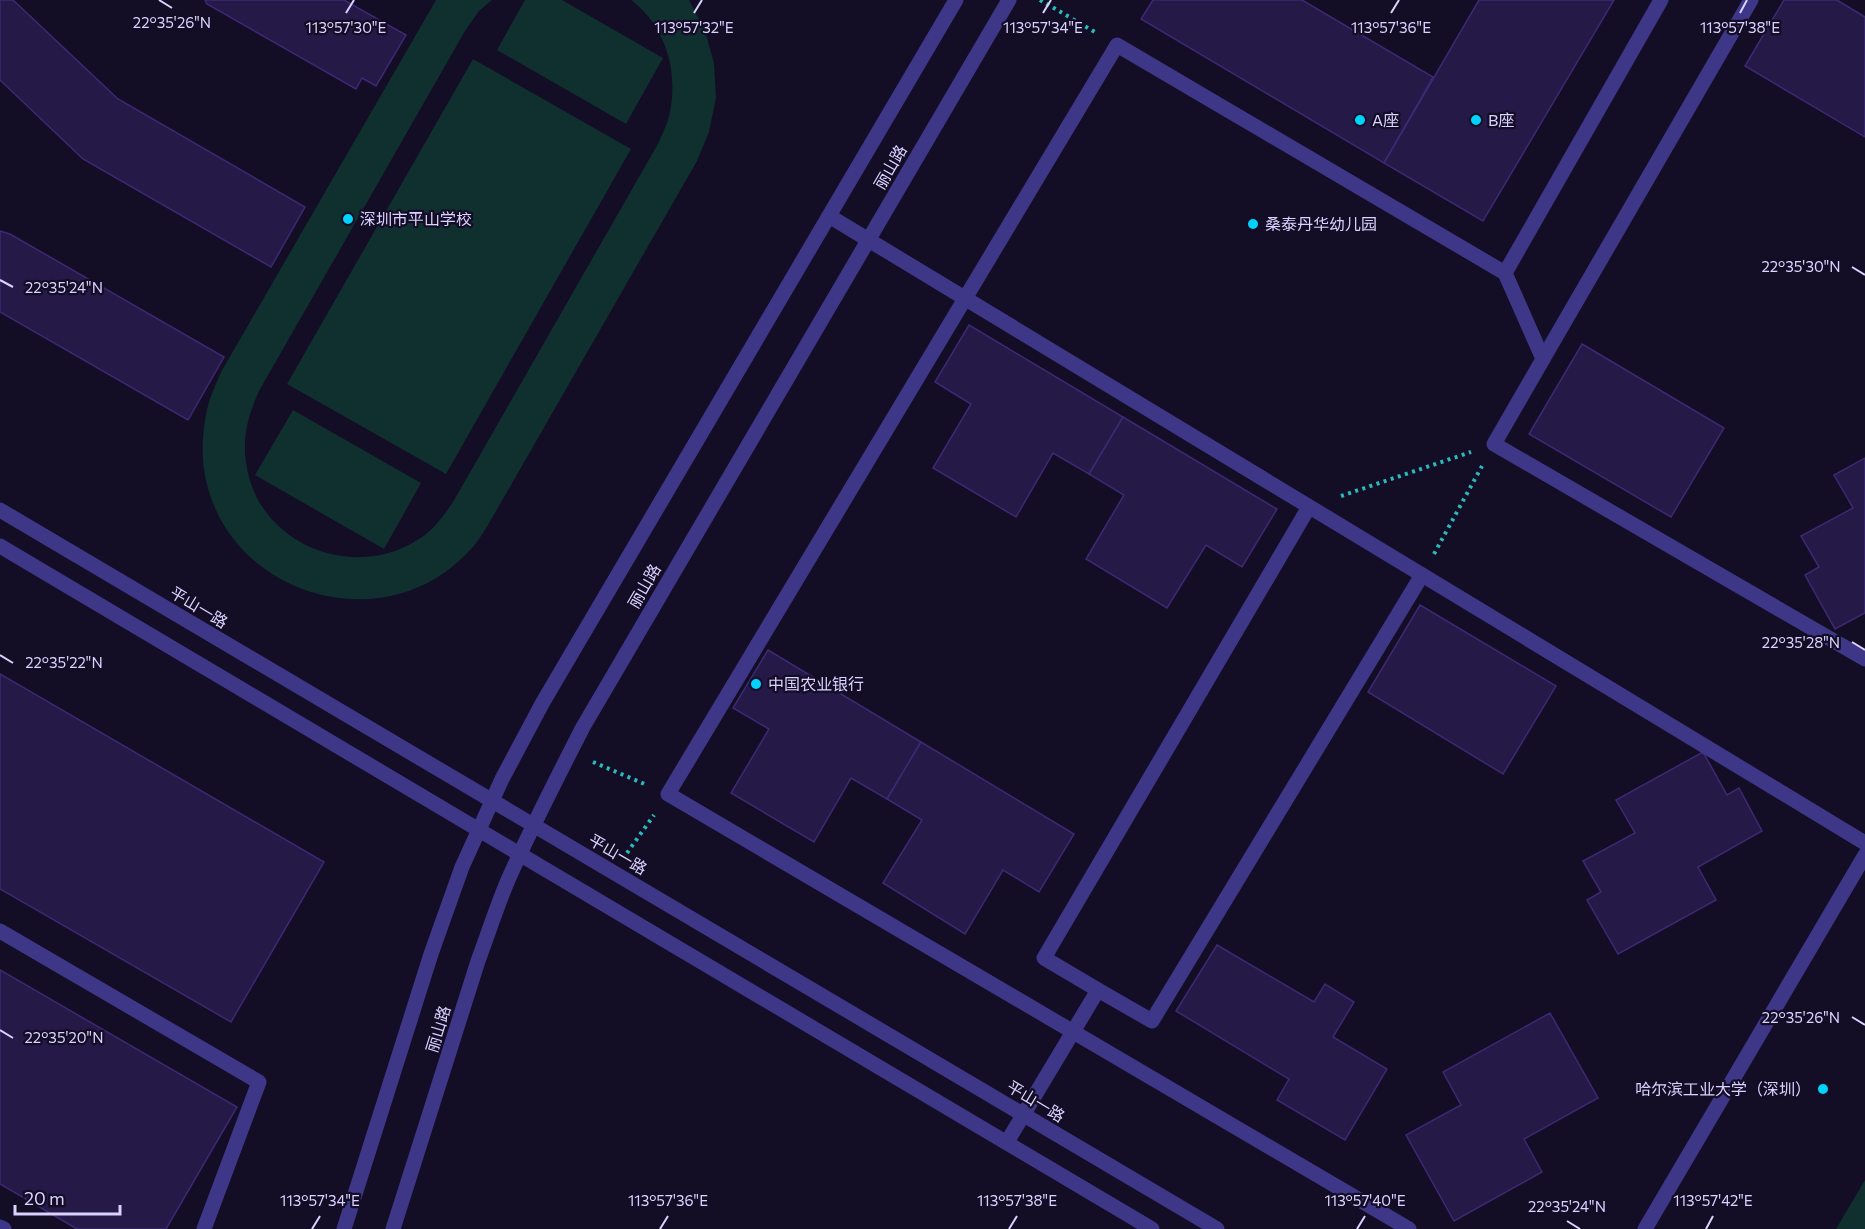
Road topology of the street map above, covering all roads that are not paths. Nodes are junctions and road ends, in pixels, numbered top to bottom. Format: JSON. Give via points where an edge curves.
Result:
{"nodes":[{"id":1,"x":956,"y":0,"type":"edge"},
{"id":2,"x":1009,"y":0,"type":"edge"},
{"id":3,"x":1661,"y":0,"type":"edge"},
{"id":4,"x":1751,"y":0,"type":"edge"},
{"id":5,"x":829,"y":216,"type":"junction"},
{"id":6,"x":868,"y":240,"type":"junction"},
{"id":7,"x":1505,"y":273,"type":"junction"},
{"id":8,"x":965,"y":299,"type":"junction"},
{"id":9,"x":1543,"y":359,"type":"junction"},
{"id":10,"x":1310,"y":507,"type":"junction"},
{"id":11,"x":0,"y":510,"type":"edge"},
{"id":12,"x":0,"y":546,"type":"edge"},
{"id":13,"x":1422,"y":575,"type":"junction"},
{"id":14,"x":1865,"y":659,"type":"edge"},
{"id":15,"x":492,"y":801,"type":"junction"},
{"id":16,"x":534,"y":825,"type":"junction"},
{"id":17,"x":479,"y":830,"type":"junction"},
{"id":18,"x":1865,"y":843,"type":"edge"},
{"id":19,"x":520,"y":854,"type":"junction"},
{"id":20,"x":1865,"y":855,"type":"edge"},
{"id":21,"x":0,"y":931,"type":"edge"},
{"id":22,"x":1098,"y":990,"type":"junction"},
{"id":23,"x":1073,"y":1032,"type":"junction"},
{"id":24,"x":1023,"y":1115,"type":"junction"},
{"id":25,"x":1006,"y":1142,"type":"junction"},
{"id":26,"x":0,"y":1227,"type":"edge"},
{"id":27,"x":4,"y":1229,"type":"edge"},
{"id":28,"x":204,"y":1229,"type":"edge"},
{"id":29,"x":344,"y":1229,"type":"edge"},
{"id":30,"x":393,"y":1229,"type":"edge"},
{"id":31,"x":1152,"y":1229,"type":"edge"},
{"id":32,"x":1217,"y":1229,"type":"edge"},
{"id":33,"x":1408,"y":1229,"type":"edge"},
{"id":34,"x":1645,"y":1229,"type":"edge"}],
"edges":[{"from":1,"to":5,"type":"street","name":"丽山路"},
{"from":2,"to":6,"type":"street","name":"丽山路"},
{"from":3,"to":7,"type":"street"},
{"from":4,"to":9,"type":"street"},
{"from":5,"to":6,"type":"street"},
{"from":5,"to":15,"type":"street","name":"丽山路","via":[[543,702]]},
{"from":6,"to":8,"type":"street"},
{"from":6,"to":16,"type":"street","name":"丽山路","via":[[583,727]]},
{"from":7,"to":8,"type":"street","via":[[1117,45]]},
{"from":7,"to":9,"type":"street"},
{"from":8,"to":10,"type":"street"},
{"from":8,"to":23,"type":"street","via":[[668,794]]},
{"from":9,"to":14,"type":"street","via":[[1494,444]]},
{"from":10,"to":13,"type":"street"},
{"from":10,"to":22,"type":"street","via":[[1044,958]]},
{"from":11,"to":15,"type":"street","name":"平山一路"},
{"from":12,"to":17,"type":"street"},
{"from":13,"to":18,"type":"street"},
{"from":13,"to":22,"type":"street","via":[[1152,1021]]},
{"from":15,"to":16,"type":"street","name":"平山一路"},
{"from":15,"to":17,"type":"street","name":"丽山路"},
{"from":16,"to":19,"type":"street","name":"丽山路"},
{"from":16,"to":24,"type":"street","name":"平山一路"},
{"from":17,"to":19,"type":"street"},
{"from":17,"to":29,"type":"street","name":"丽山路","via":[[431,954]]},
{"from":19,"to":25,"type":"street"},
{"from":19,"to":30,"type":"street","name":"丽山路","via":[[478,961]]},
{"from":20,"to":34,"type":"street"},
{"from":21,"to":28,"type":"street","via":[[259,1082]]},
{"from":22,"to":23,"type":"street"},
{"from":23,"to":24,"type":"street"},
{"from":23,"to":33,"type":"street"},
{"from":24,"to":25,"type":"street"},
{"from":24,"to":32,"type":"street","name":"平山一路"},
{"from":25,"to":31,"type":"street"},
{"from":26,"to":27,"type":"street"}]}
